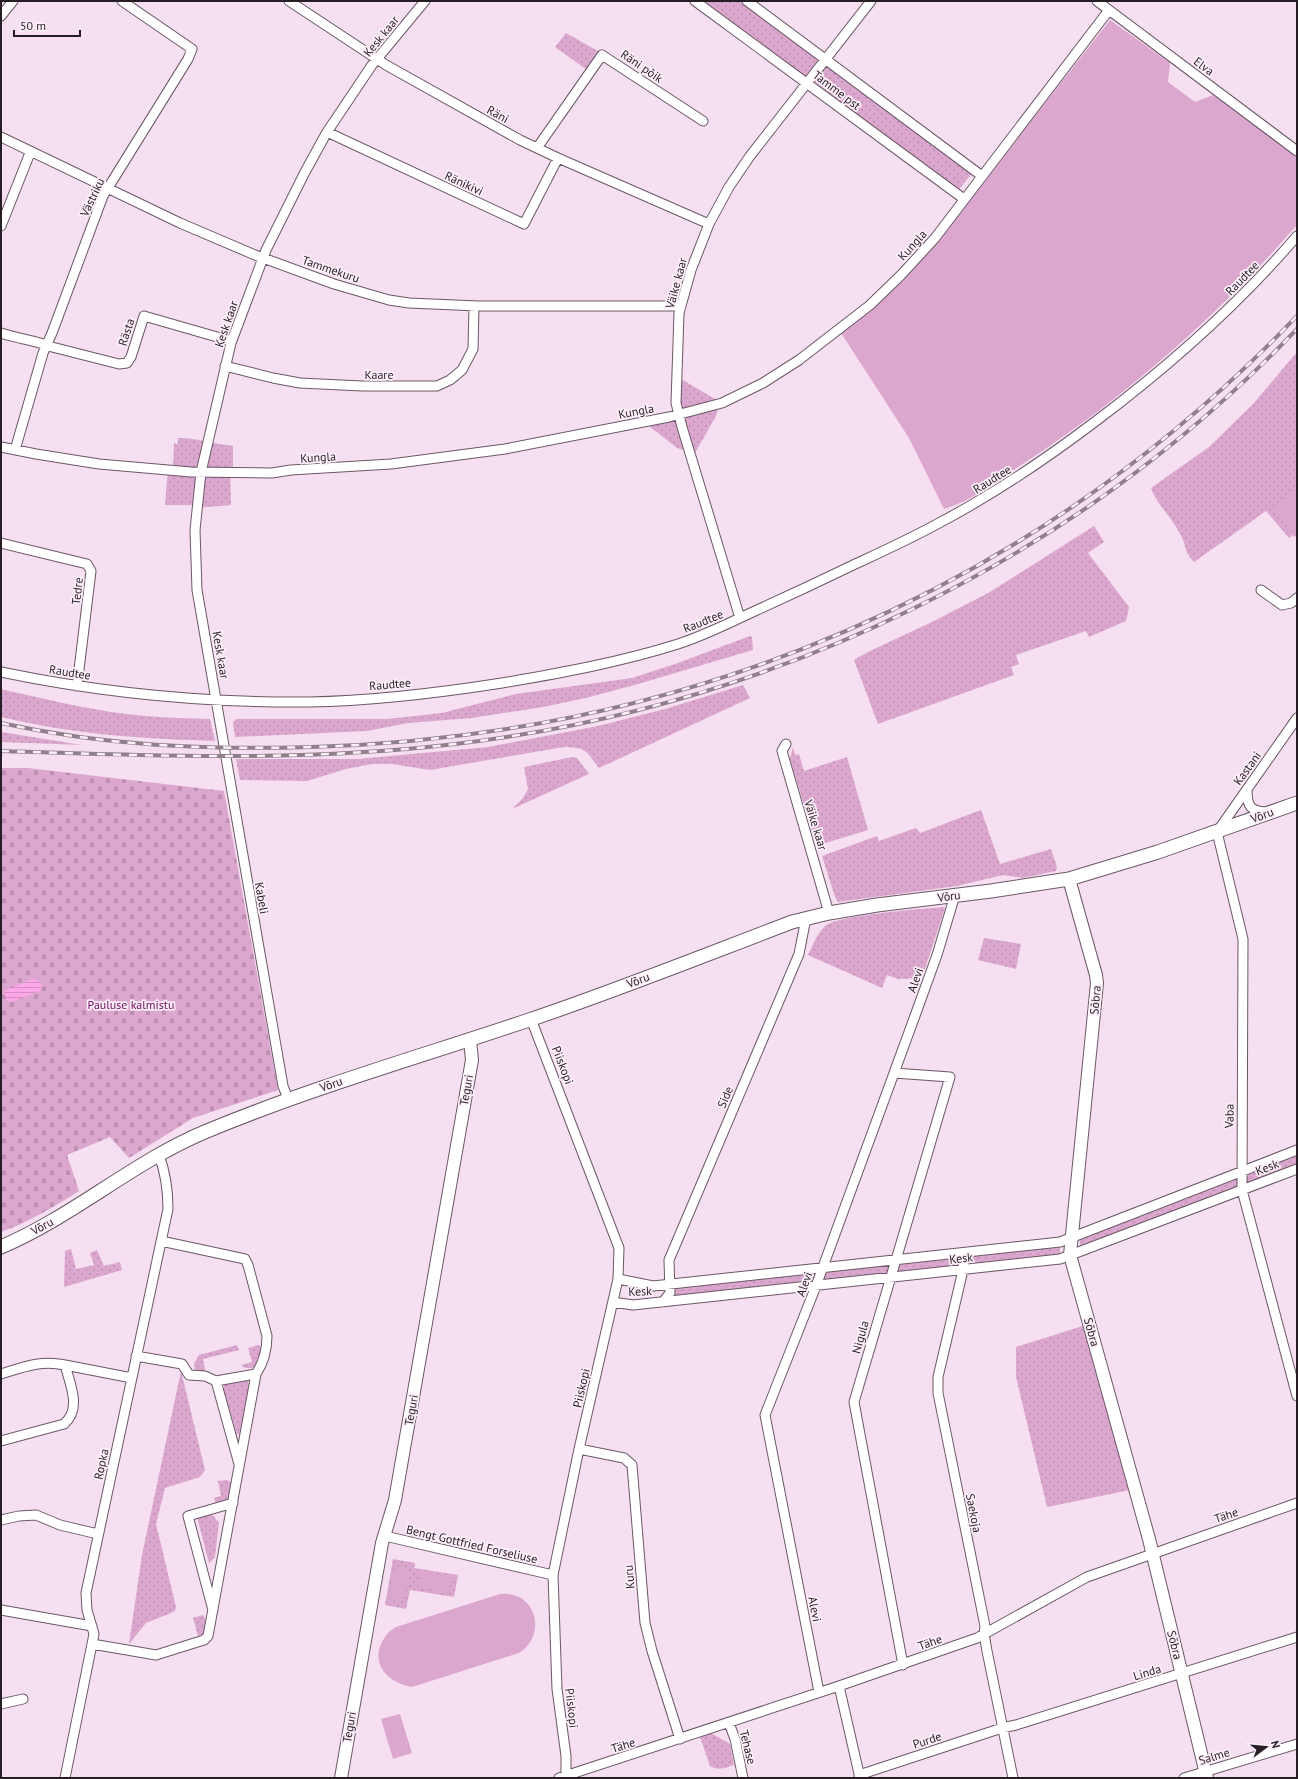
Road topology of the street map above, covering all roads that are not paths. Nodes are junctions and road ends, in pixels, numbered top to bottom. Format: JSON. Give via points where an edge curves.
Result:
{"nodes":[{"id":1,"x":13,"y":1,"type":"edge"},
{"id":2,"x":122,"y":1,"type":"edge"},
{"id":3,"x":289,"y":1,"type":"edge"},
{"id":4,"x":425,"y":1,"type":"edge"},
{"id":5,"x":695,"y":1,"type":"edge"},
{"id":6,"x":747,"y":1,"type":"edge"},
{"id":7,"x":871,"y":1,"type":"edge"},
{"id":8,"x":1097,"y":1,"type":"edge"},
{"id":9,"x":1109,"y":10,"type":"junction"},
{"id":10,"x":1,"y":16,"type":"edge"},
{"id":11,"x":377,"y":60,"type":"junction"},
{"id":12,"x":826,"y":60,"type":"junction"},
{"id":13,"x":808,"y":84,"type":"junction"},
{"id":14,"x":703,"y":121,"type":"dead end"},
{"id":15,"x":327,"y":132,"type":"junction"},
{"id":16,"x":1,"y":137,"type":"edge"},
{"id":17,"x":537,"y":148,"type":"junction"},
{"id":18,"x":1297,"y":151,"type":"edge"},
{"id":19,"x":30,"y":153,"type":"junction"},
{"id":20,"x":558,"y":158,"type":"junction"},
{"id":21,"x":982,"y":176,"type":"junction"},
{"id":22,"x":107,"y":189,"type":"junction"},
{"id":23,"x":964,"y":199,"type":"junction"},
{"id":24,"x":709,"y":224,"type":"junction"},
{"id":25,"x":1,"y":226,"type":"edge"},
{"id":26,"x":1297,"y":236,"type":"edge"},
{"id":27,"x":263,"y":258,"type":"junction"},
{"id":28,"x":474,"y":306,"type":"junction"},
{"id":29,"x":681,"y":306,"type":"junction"},
{"id":30,"x":1,"y":333,"type":"edge"},
{"id":31,"x":232,"y":341,"type":"junction"},
{"id":32,"x":47,"y":344,"type":"junction"},
{"id":33,"x":225,"y":366,"type":"junction"},
{"id":34,"x":679,"y":414,"type":"junction"},
{"id":35,"x":1,"y":447,"type":"edge"},
{"id":36,"x":15,"y":450,"type":"junction"},
{"id":37,"x":201,"y":472,"type":"junction"},
{"id":38,"x":1,"y":543,"type":"edge"},
{"id":39,"x":1261,"y":590,"type":"dead end"},
{"id":40,"x":1297,"y":598,"type":"edge"},
{"id":41,"x":740,"y":618,"type":"junction"},
{"id":42,"x":1,"y":672,"type":"edge"},
{"id":43,"x":77,"y":686,"type":"junction"},
{"id":44,"x":217,"y":700,"type":"junction"},
{"id":45,"x":1297,"y":718,"type":"edge"},
{"id":46,"x":786,"y":744,"type":"dead end"},
{"id":47,"x":1247,"y":789,"type":"junction"},
{"id":48,"x":1297,"y":803,"type":"edge"},
{"id":49,"x":1269,"y":812,"type":"junction"},
{"id":50,"x":1217,"y":832,"type":"junction"},
{"id":51,"x":1069,"y":879,"type":"junction"},
{"id":52,"x":956,"y":896,"type":"junction"},
{"id":53,"x":829,"y":913,"type":"junction"},
{"id":54,"x":806,"y":918,"type":"junction"},
{"id":55,"x":531,"y":1019,"type":"junction"},
{"id":56,"x":470,"y":1040,"type":"junction"},
{"id":57,"x":894,"y":1073,"type":"junction"},
{"id":58,"x":288,"y":1099,"type":"junction"},
{"id":59,"x":1297,"y":1150,"type":"edge"},
{"id":60,"x":159,"y":1155,"type":"junction"},
{"id":61,"x":1297,"y":1169,"type":"edge"},
{"id":62,"x":1241,"y":1171,"type":"junction"},
{"id":63,"x":1242,"y":1190,"type":"junction"},
{"id":64,"x":1071,"y":1238,"type":"junction"},
{"id":65,"x":161,"y":1241,"type":"junction"},
{"id":66,"x":3,"y":1245,"type":"edge"},
{"id":67,"x":964,"y":1253,"type":"junction"},
{"id":68,"x":1070,"y":1255,"type":"junction"},
{"id":69,"x":894,"y":1260,"type":"junction"},
{"id":70,"x":822,"y":1267,"type":"junction"},
{"id":71,"x":963,"y":1270,"type":"junction"},
{"id":72,"x":890,"y":1278,"type":"junction"},
{"id":73,"x":618,"y":1280,"type":"junction"},
{"id":74,"x":671,"y":1284,"type":"junction"},
{"id":75,"x":816,"y":1286,"type":"junction"},
{"id":76,"x":613,"y":1302,"type":"junction"},
{"id":77,"x":663,"y":1302,"type":"junction"},
{"id":78,"x":136,"y":1356,"type":"junction"},
{"id":79,"x":65,"y":1365,"type":"junction"},
{"id":80,"x":1,"y":1374,"type":"edge"},
{"id":81,"x":256,"y":1374,"type":"junction"},
{"id":82,"x":132,"y":1378,"type":"junction"},
{"id":83,"x":216,"y":1381,"type":"junction"},
{"id":84,"x":1297,"y":1396,"type":"edge"},
{"id":85,"x":1,"y":1441,"type":"edge"},
{"id":86,"x":579,"y":1449,"type":"junction"},
{"id":87,"x":240,"y":1467,"type":"junction"},
{"id":88,"x":234,"y":1503,"type":"junction"},
{"id":89,"x":1297,"y":1503,"type":"edge"},
{"id":90,"x":1,"y":1520,"type":"edge"},
{"id":91,"x":98,"y":1534,"type":"junction"},
{"id":92,"x":385,"y":1536,"type":"junction"},
{"id":93,"x":1152,"y":1554,"type":"junction"},
{"id":94,"x":553,"y":1575,"type":"junction"},
{"id":95,"x":1,"y":1610,"type":"edge"},
{"id":96,"x":213,"y":1612,"type":"junction"},
{"id":97,"x":92,"y":1626,"type":"junction"},
{"id":98,"x":984,"y":1634,"type":"junction"},
{"id":99,"x":1297,"y":1637,"type":"edge"},
{"id":100,"x":92,"y":1644,"type":"junction"},
{"id":101,"x":903,"y":1665,"type":"junction"},
{"id":102,"x":1182,"y":1674,"type":"junction"},
{"id":103,"x":839,"y":1686,"type":"junction"},
{"id":104,"x":819,"y":1692,"type":"junction"},
{"id":105,"x":23,"y":1699,"type":"dead end"},
{"id":106,"x":1,"y":1704,"type":"edge"},
{"id":107,"x":729,"y":1723,"type":"junction"},
{"id":108,"x":1002,"y":1728,"type":"junction"},
{"id":109,"x":680,"y":1739,"type":"junction"},
{"id":110,"x":1297,"y":1744,"type":"edge"},
{"id":111,"x":1206,"y":1775,"type":"edge"},
{"id":112,"x":860,"y":1776,"type":"edge"},
{"id":113,"x":564,"y":1777,"type":"edge"},
{"id":114,"x":65,"y":1778,"type":"edge"},
{"id":115,"x":341,"y":1778,"type":"edge"},
{"id":116,"x":743,"y":1778,"type":"edge"},
{"id":117,"x":1013,"y":1778,"type":"edge"},
{"id":118,"x":1184,"y":1778,"type":"edge"}],
"edges":[{"from":1,"to":10,"type":"street"},
{"from":2,"to":22,"type":"street","name":"Västriku","via":[[192,49]]},
{"from":3,"to":11,"type":"street","name":"Räni"},
{"from":4,"to":11,"type":"street","name":"Kesk kaar"},
{"from":5,"to":13,"type":"street","name":"Tamme pst"},
{"from":6,"to":12,"type":"street","name":"Tamme pst"},
{"from":7,"to":12,"type":"street","name":"Väike kaar"},
{"from":8,"to":9,"type":"street","name":"Elva"},
{"from":9,"to":18,"type":"street","name":"Elva"},
{"from":9,"to":21,"type":"street","name":"Kungla"},
{"from":11,"to":15,"type":"street","name":"Kesk kaar"},
{"from":11,"to":17,"type":"street","name":"Räni"},
{"from":12,"to":13,"type":"street","name":"Väike kaar"},
{"from":12,"to":21,"type":"street","name":"Tamme pst"},
{"from":13,"to":23,"type":"street","name":"Tamme pst"},
{"from":13,"to":24,"type":"street","name":"Väike kaar","via":[[750,156]]},
{"from":14,"to":17,"type":"street","name":"Räni põik","via":[[602,55]]},
{"from":15,"to":20,"type":"street","name":"Ränikivi","via":[[524,224]]},
{"from":15,"to":27,"type":"street","name":"Kesk kaar"},
{"from":16,"to":19,"type":"street","name":"Tammekuru"},
{"from":17,"to":20,"type":"street","name":"Räni"},
{"from":19,"to":22,"type":"street","name":"Tammekuru"},
{"from":19,"to":25,"type":"street"},
{"from":20,"to":24,"type":"street","name":"Räni"},
{"from":21,"to":23,"type":"street","name":"Kungla"},
{"from":22,"to":27,"type":"street","name":"Tammekuru"},
{"from":22,"to":32,"type":"street","name":"Västriku"},
{"from":23,"to":34,"type":"street","name":"Kungla","via":[[935,238],[901,275],[870,305],[799,360],[763,383],[722,403]]},
{"from":24,"to":29,"type":"street","name":"Väike kaar","via":[[691,270]]},
{"from":26,"to":41,"type":"street","name":"Raudtee","via":[[1236,302],[1174,359],[1063,446],[940,523]]},
{"from":27,"to":28,"type":"street","name":"Tammekuru","via":[[334,284],[389,300]]},
{"from":27,"to":31,"type":"street","name":"Kesk kaar"},
{"from":28,"to":29,"type":"street","name":"Tammekuru"},
{"from":28,"to":33,"type":"street","name":"Kaare","via":[[473,349],[462,370],[437,386],[300,383]]},
{"from":29,"to":34,"type":"street","name":"Väike kaar","via":[[676,402]]},
{"from":30,"to":32,"type":"street","name":"Rästa"},
{"from":31,"to":32,"type":"street","name":"Rästa","via":[[144,316],[127,363],[119,364]]},
{"from":31,"to":33,"type":"street","name":"Kesk kaar"},
{"from":32,"to":36,"type":"street","name":"Västriku"},
{"from":33,"to":37,"type":"street","name":"Kesk kaar"},
{"from":34,"to":37,"type":"street","name":"Kungla","via":[[505,450],[391,464],[292,470],[272,474]]},
{"from":34,"to":41,"type":"street","name":"Väike kaar"},
{"from":35,"to":36,"type":"street","name":"Kungla"},
{"from":36,"to":37,"type":"street","name":"Kungla","via":[[99,464]]},
{"from":37,"to":44,"type":"street","name":"Kesk kaar","via":[[195,530],[197,590]]},
{"from":38,"to":43,"type":"street","name":"Tedre","via":[[88,564],[91,571]]},
{"from":39,"to":40,"type":"street","via":[[1282,605]]},
{"from":41,"to":44,"type":"street","name":"Raudtee","via":[[705,634],[650,652],[492,684],[350,700]]},
{"from":42,"to":43,"type":"street","name":"Raudtee"},
{"from":43,"to":44,"type":"street","name":"Raudtee"},
{"from":44,"to":58,"type":"street","name":"Kabeli","via":[[283,1086]]},
{"from":45,"to":47,"type":"street","name":"Kastani"},
{"from":46,"to":53,"type":"street","name":"Väike kaar","via":[[782,751]]},
{"from":47,"to":49,"type":"street","via":[[1249,806],[1258,811]]},
{"from":47,"to":50,"type":"street","name":"Kastani"},
{"from":48,"to":49,"type":"main road","name":"Võru"},
{"from":49,"to":50,"type":"main road","name":"Võru"},
{"from":50,"to":51,"type":"main road","name":"Võru"},
{"from":50,"to":62,"type":"street","name":"Vaba","via":[[1243,939]]},
{"from":51,"to":52,"type":"main road","name":"Võru"},
{"from":51,"to":64,"type":"street","name":"Sõbra","via":[[1097,983]]},
{"from":52,"to":53,"type":"main road","name":"Võru"},
{"from":52,"to":57,"type":"street","name":"Alevi"},
{"from":53,"to":54,"type":"main road","name":"Võru"},
{"from":54,"to":55,"type":"main road","name":"Võru"},
{"from":54,"to":74,"type":"street","name":"Side","via":[[799,954],[669,1260]]},
{"from":55,"to":56,"type":"main road","name":"Võru"},
{"from":55,"to":73,"type":"street","name":"Piiskopi","via":[[619,1248]]},
{"from":56,"to":58,"type":"main road","name":"Võru"},
{"from":56,"to":92,"type":"street","name":"Teguri","via":[[472,1060],[395,1500]]},
{"from":57,"to":69,"type":"street","name":"Nigula","via":[[950,1077]]},
{"from":57,"to":70,"type":"street","name":"Alevi"},
{"from":58,"to":60,"type":"main road","name":"Võru","via":[[204,1132]]},
{"from":59,"to":62,"type":"street","name":"Kesk"},
{"from":60,"to":65,"type":"street","name":"Ropka","via":[[165,1171],[168,1198]]},
{"from":60,"to":66,"type":"main road","name":"Võru","via":[[44,1226]]},
{"from":61,"to":63,"type":"street","name":"Kesk"},
{"from":62,"to":63,"type":"street","name":"Vaba"},
{"from":62,"to":64,"type":"street","name":"Kesk"},
{"from":63,"to":68,"type":"street","name":"Kesk"},
{"from":63,"to":84,"type":"street","name":"Vaba"},
{"from":64,"to":67,"type":"street","name":"Kesk","via":[[1060,1242]]},
{"from":64,"to":68,"type":"street","name":"Sõbra"},
{"from":65,"to":78,"type":"street","name":"Ropka"},
{"from":65,"to":81,"type":"street","via":[[245,1259],[267,1336],[262,1366]]},
{"from":67,"to":69,"type":"street","name":"Kesk"},
{"from":67,"to":71,"type":"street","name":"Saekoja"},
{"from":68,"to":71,"type":"street","name":"Kesk"},
{"from":68,"to":93,"type":"street","name":"Sõbra"},
{"from":69,"to":70,"type":"street","name":"Kesk"},
{"from":69,"to":72,"type":"street","name":"Nigula"},
{"from":70,"to":74,"type":"street","name":"Kesk"},
{"from":70,"to":75,"type":"street","name":"Alevi"},
{"from":71,"to":72,"type":"street","name":"Kesk"},
{"from":71,"to":98,"type":"street","name":"Saekoja","via":[[938,1377],[938,1393],[985,1626]]},
{"from":72,"to":75,"type":"street","name":"Kesk"},
{"from":72,"to":101,"type":"street","name":"Nigula","via":[[854,1402]]},
{"from":73,"to":74,"type":"street","name":"Kesk","via":[[653,1286]]},
{"from":73,"to":76,"type":"street","name":"Piiskopi"},
{"from":74,"to":77,"type":"street","via":[[670,1293]]},
{"from":75,"to":77,"type":"street","name":"Kesk"},
{"from":75,"to":104,"type":"street","name":"Alevi","via":[[765,1415]]},
{"from":76,"to":77,"type":"street","name":"Kesk","via":[[633,1305]]},
{"from":76,"to":86,"type":"street","name":"Piiskopi"},
{"from":78,"to":82,"type":"street","name":"Ropka"},
{"from":78,"to":83,"type":"street","via":[[182,1364],[189,1374],[205,1376]]},
{"from":79,"to":80,"type":"street","via":[[39,1363]]},
{"from":79,"to":82,"type":"street"},
{"from":79,"to":85,"type":"street","via":[[74,1400],[70,1419],[64,1424]]},
{"from":81,"to":83,"type":"street"},
{"from":81,"to":87,"type":"street"},
{"from":82,"to":91,"type":"street","name":"Ropka"},
{"from":83,"to":87,"type":"street"},
{"from":86,"to":94,"type":"street","name":"Piiskopi"},
{"from":86,"to":109,"type":"street","name":"Kuru","via":[[624,1458],[632,1465],[645,1623]]},
{"from":87,"to":88,"type":"street"},
{"from":88,"to":96,"type":"street"},
{"from":88,"to":96,"type":"street","via":[[188,1516]]},
{"from":89,"to":93,"type":"street","name":"Tähe"},
{"from":90,"to":91,"type":"street","via":[[36,1515],[60,1525]]},
{"from":91,"to":97,"type":"street","name":"Ropka","via":[[86,1593],[86,1610]]},
{"from":92,"to":94,"type":"street","name":"Bengt Gottfried Forseliuse"},
{"from":92,"to":115,"type":"street","name":"Teguri"},
{"from":93,"to":98,"type":"street","name":"Tähe","via":[[1087,1577]]},
{"from":93,"to":102,"type":"street","name":"Sõbra"},
{"from":94,"to":113,"type":"street","name":"Piiskopi","via":[[557,1689],[566,1756]]},
{"from":95,"to":97,"type":"street"},
{"from":96,"to":100,"type":"street","via":[[208,1636],[204,1640],[156,1655]]},
{"from":97,"to":100,"type":"street","name":"Ropka"},
{"from":98,"to":101,"type":"street","name":"Tähe"},
{"from":98,"to":108,"type":"street","name":"Saekoja"},
{"from":99,"to":102,"type":"street","name":"Linda"},
{"from":100,"to":114,"type":"street","name":"Ropka"},
{"from":101,"to":103,"type":"street","name":"Tähe"},
{"from":102,"to":108,"type":"street","name":"Linda"},
{"from":102,"to":111,"type":"street","name":"Sõbra"},
{"from":103,"to":104,"type":"street","name":"Tähe"},
{"from":103,"to":112,"type":"street","name":"Purde"},
{"from":104,"to":107,"type":"street","name":"Tähe"},
{"from":105,"to":106,"type":"street"},
{"from":107,"to":109,"type":"street","name":"Tähe"},
{"from":107,"to":116,"type":"street","name":"Tehase"},
{"from":108,"to":112,"type":"street","name":"Purde"},
{"from":108,"to":117,"type":"street","name":"Saekoja"},
{"from":109,"to":113,"type":"street","name":"Tähe"},
{"from":110,"to":111,"type":"street","name":"Salme"},
{"from":111,"to":118,"type":"street","name":"Salme"}]}
